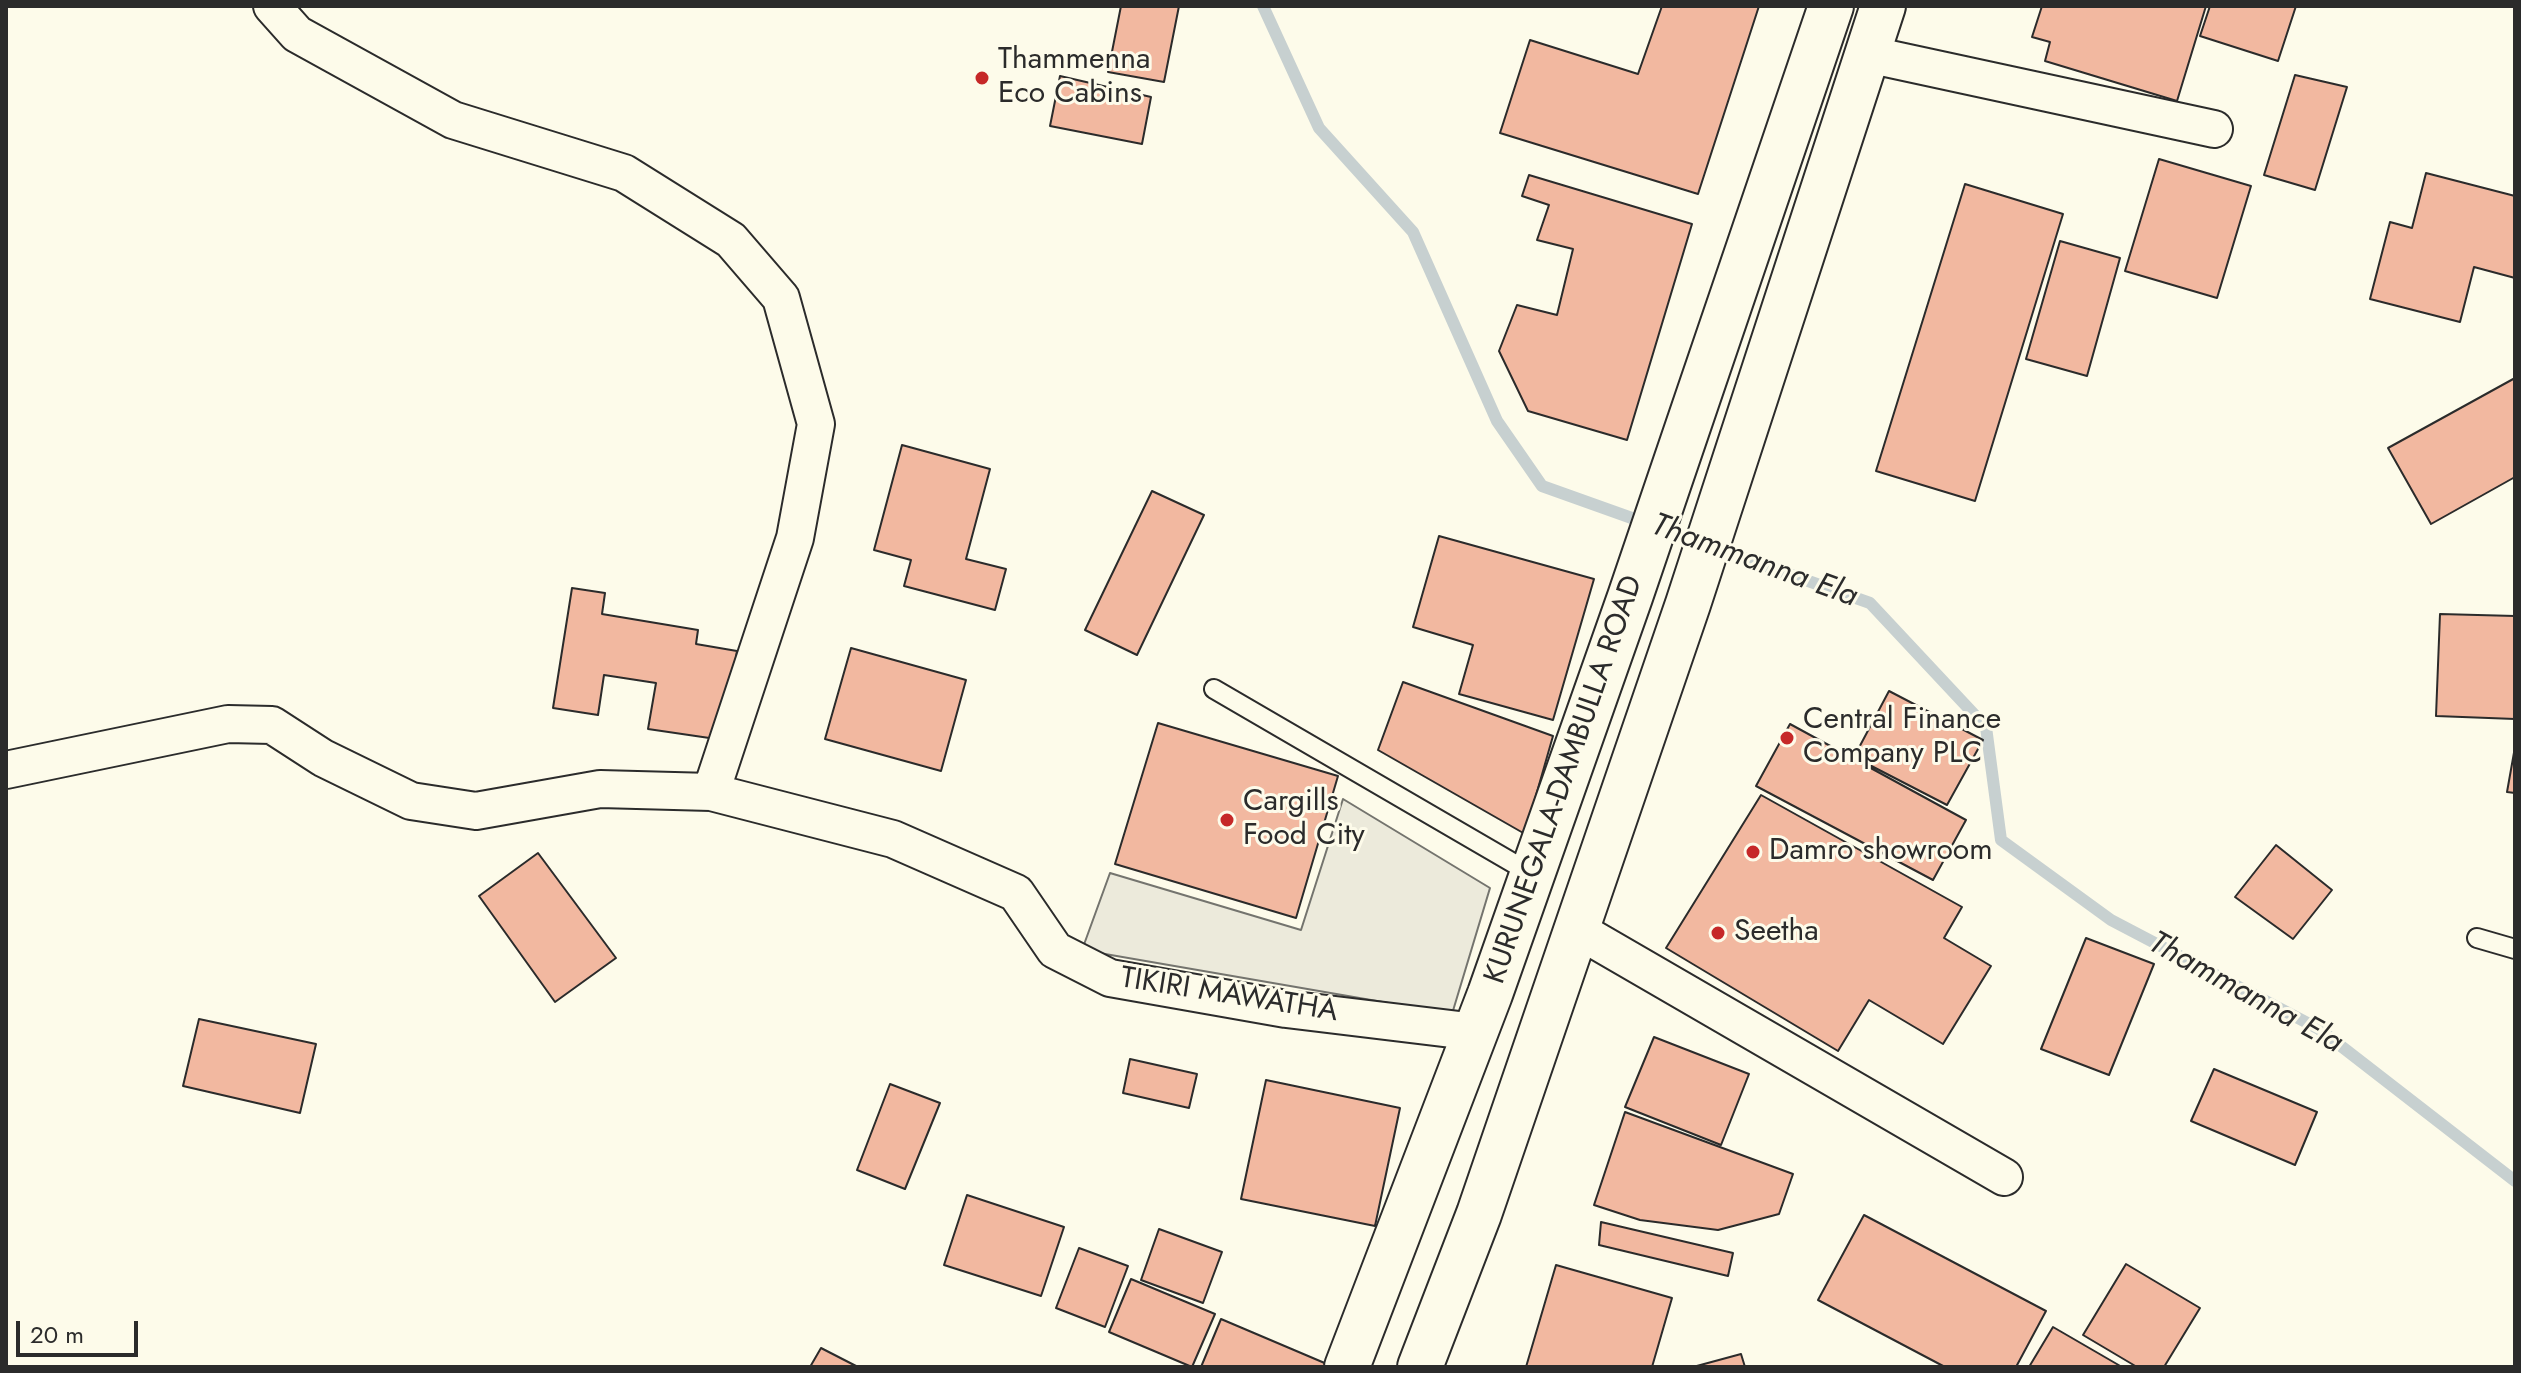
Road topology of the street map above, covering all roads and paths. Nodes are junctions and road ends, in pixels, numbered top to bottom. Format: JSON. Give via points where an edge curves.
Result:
{"nodes":[{"id":1,"x":272,"y":6,"type":"edge"},
{"id":2,"x":1831,"y":6,"type":"edge"},
{"id":3,"x":1883,"y":6,"type":"edge"},
{"id":4,"x":1867,"y":54,"type":"junction"},
{"id":5,"x":2214,"y":129,"type":"dead end"},
{"id":6,"x":1214,"y":689,"type":"dead end"},
{"id":7,"x":6,"y":770,"type":"edge"},
{"id":8,"x":711,"y":792,"type":"junction"},
{"id":9,"x":1532,"y":874,"type":"junction"},
{"id":10,"x":1576,"y":929,"type":"junction"},
{"id":11,"x":2477,"y":938,"type":"dead end"},
{"id":12,"x":2515,"y":949,"type":"edge"},
{"id":13,"x":1476,"y":1032,"type":"junction"},
{"id":14,"x":2004,"y":1177,"type":"dead end"},
{"id":15,"x":1347,"y":1367,"type":"edge"},
{"id":16,"x":1420,"y":1367,"type":"edge"}],
"edges":[{"from":1,"to":8,"type":"street","via":[[297,34],[453,120],[624,173],[731,240],[781,298],[816,424],[795,538]]},
{"from":2,"to":9,"type":"highway","name":"KURUNEGALA-DAMBULLA ROAD"},
{"from":3,"to":4,"type":"highway","name":"KURUNEGALA-DAMBULLA ROAD"},
{"from":4,"to":5,"type":"street"},
{"from":4,"to":10,"type":"highway","name":"KURUNEGALA-DAMBULLA ROAD"},
{"from":6,"to":9,"type":"lane"},
{"from":7,"to":8,"type":"street","name":"TIKIRI MAWATHA","via":[[228,724],[272,725],[323,758],[411,801],[476,811],[600,789]]},
{"from":8,"to":13,"type":"street","name":"TIKIRI MAWATHA","via":[[893,839],[1016,893],[1055,950],[1110,978],[1286,1009]]},
{"from":9,"to":13,"type":"highway","name":"KURUNEGALA-DAMBULLA ROAD"},
{"from":10,"to":14,"type":"street"},
{"from":10,"to":16,"type":"highway","name":"KURUNEGALA-DAMBULLA ROAD","via":[[1479,1214]]},
{"from":11,"to":12,"type":"lane"},
{"from":13,"to":15,"type":"highway","name":"KURUNEGALA-DAMBULLA ROAD"}]}
